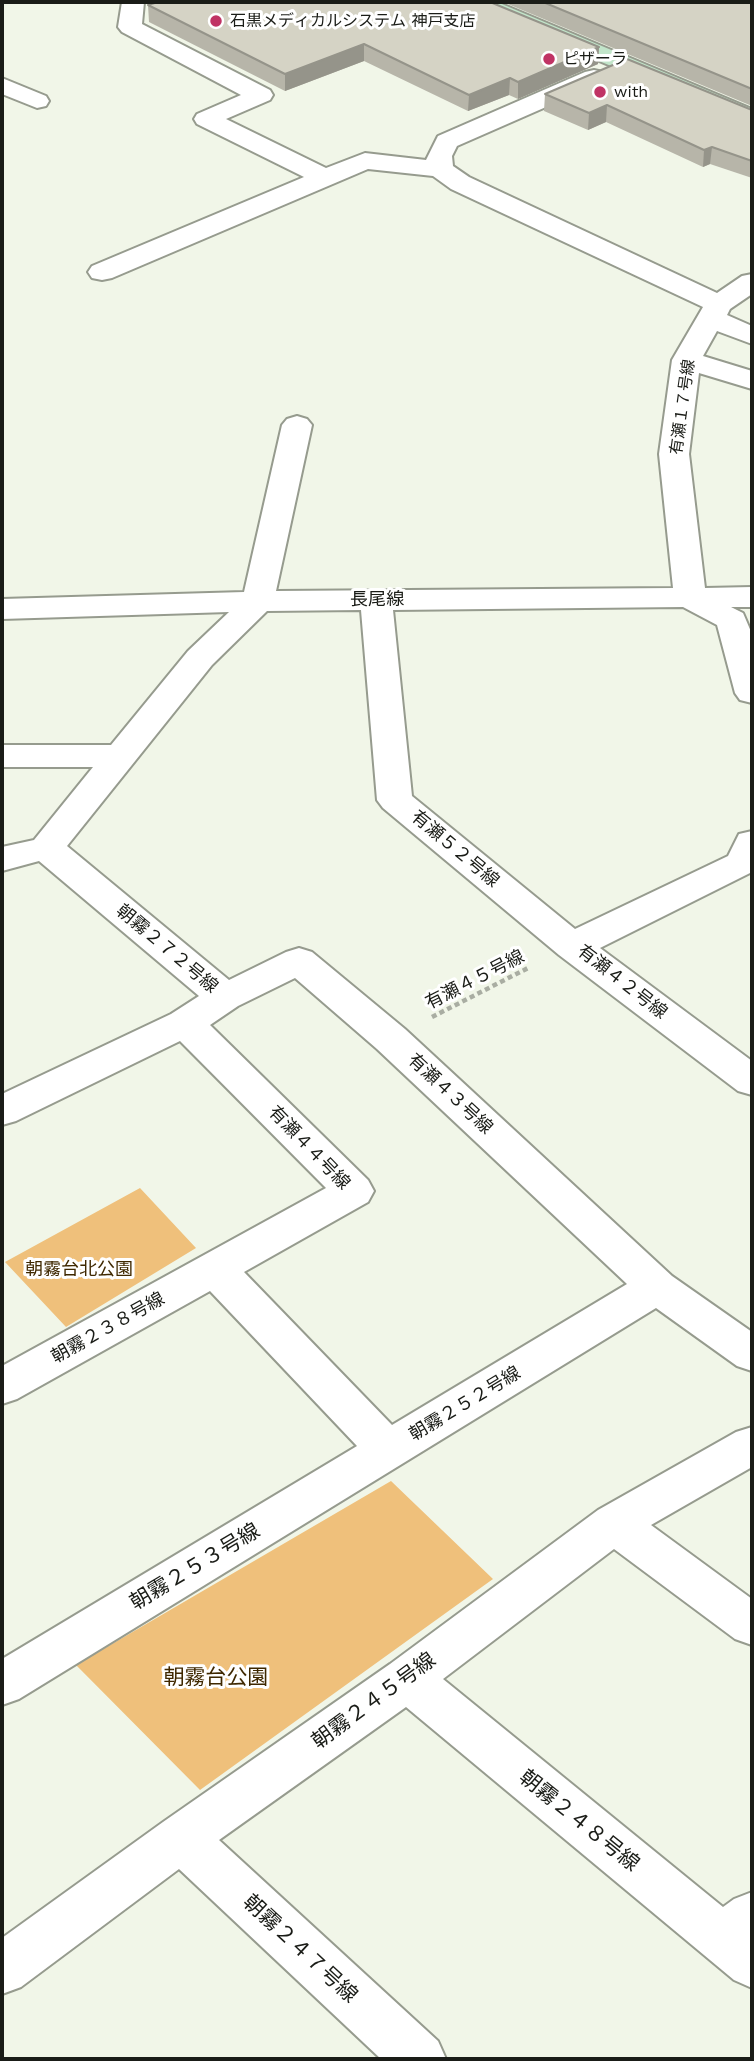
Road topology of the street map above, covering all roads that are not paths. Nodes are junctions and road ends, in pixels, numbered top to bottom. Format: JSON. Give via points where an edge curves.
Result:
{"nodes":[{"id":1,"x":133,"y":2,"type":"edge"},
{"id":2,"x":478,"y":2,"type":"edge"},
{"id":3,"x":622,"y":65,"type":"junction"},
{"id":4,"x":2,"y":85,"type":"edge"},
{"id":5,"x":37,"y":102,"type":"dead end"},
{"id":6,"x":752,"y":118,"type":"edge"},
{"id":7,"x":440,"y":169,"type":"junction"},
{"id":8,"x":326,"y":178,"type":"junction"},
{"id":9,"x":102,"y":272,"type":"dead end"},
{"id":10,"x":752,"y":282,"type":"edge"},
{"id":11,"x":715,"y":311,"type":"junction"},
{"id":12,"x":752,"y":336,"type":"edge"},
{"id":13,"x":687,"y":360,"type":"junction"},
{"id":14,"x":752,"y":380,"type":"edge"},
{"id":15,"x":297,"y":425,"type":"dead end"},
{"id":16,"x":752,"y":597,"type":"edge"},
{"id":17,"x":690,"y":598,"type":"junction"},
{"id":18,"x":376,"y":600,"type":"junction"},
{"id":19,"x":258,"y":601,"type":"junction"},
{"id":20,"x":2,"y":609,"type":"edge"},
{"id":21,"x":752,"y":692,"type":"edge"},
{"id":22,"x":120,"y":755,"type":"junction"},
{"id":23,"x":2,"y":756,"type":"edge"},
{"id":24,"x":46,"y":848,"type":"junction"},
{"id":25,"x":2,"y":859,"type":"edge"},
{"id":26,"x":749,"y":859,"type":"edge"},
{"id":27,"x":572,"y":946,"type":"junction"},
{"id":28,"x":225,"y":997,"type":"junction"},
{"id":29,"x":185,"y":1023,"type":"junction"},
{"id":30,"x":752,"y":1081,"type":"edge"},
{"id":31,"x":2,"y":1111,"type":"edge"},
{"id":32,"x":214,"y":1268,"type":"junction"},
{"id":33,"x":657,"y":1287,"type":"junction"},
{"id":34,"x":752,"y":1354,"type":"edge"},
{"id":35,"x":2,"y":1387,"type":"edge"},
{"id":36,"x":752,"y":1445,"type":"edge"},
{"id":37,"x":388,"y":1450,"type":"junction"},
{"id":38,"x":614,"y":1523,"type":"junction"},
{"id":39,"x":752,"y":1625,"type":"edge"},
{"id":40,"x":407,"y":1679,"type":"junction"},
{"id":41,"x":2,"y":1684,"type":"edge"},
{"id":42,"x":181,"y":1838,"type":"junction"},
{"id":43,"x":743,"y":1939,"type":"edge"},
{"id":44,"x":2,"y":1969,"type":"edge"},
{"id":45,"x":419,"y":2059,"type":"edge"}],
"edges":[{"from":1,"to":8,"type":"street","via":[[130,27],[261,95],[206,119]]},
{"from":2,"to":3,"type":"street"},
{"from":3,"to":6,"type":"street"},
{"from":3,"to":7,"type":"street","via":[[447,141],[439,156]]},
{"from":4,"to":5,"type":"street"},
{"from":7,"to":8,"type":"street","via":[[365,162]]},
{"from":7,"to":11,"type":"street"},
{"from":8,"to":9,"type":"street"},
{"from":10,"to":11,"type":"street","name":"有瀬１７号線"},
{"from":11,"to":12,"type":"street"},
{"from":11,"to":13,"type":"street","name":"有瀬１７号線"},
{"from":13,"to":14,"type":"street"},
{"from":13,"to":17,"type":"street","name":"有瀬１７号線","via":[[674,454]]},
{"from":15,"to":19,"type":"street"},
{"from":16,"to":17,"type":"street","name":"長尾線"},
{"from":17,"to":18,"type":"street","name":"長尾線"},
{"from":17,"to":21,"type":"street","via":[[732,620]]},
{"from":18,"to":19,"type":"street","name":"長尾線"},
{"from":18,"to":27,"type":"street","name":"有瀬５２号線","via":[[396,800]]},
{"from":19,"to":20,"type":"street","name":"長尾線"},
{"from":19,"to":22,"type":"street","via":[[200,658]]},
{"from":22,"to":23,"type":"street"},
{"from":22,"to":24,"type":"street"},
{"from":24,"to":25,"type":"street"},
{"from":24,"to":28,"type":"street","name":"朝霧２７２号線"},
{"from":26,"to":27,"type":"street","name":"有瀬４２号線"},
{"from":27,"to":30,"type":"street","name":"有瀬４２号線"},
{"from":28,"to":29,"type":"street","name":"朝霧２７２号線"},
{"from":28,"to":33,"type":"street","name":"有瀬４３号線","via":[[299,961],[391,1039]]},
{"from":29,"to":31,"type":"street","name":"朝霧２７２号線"},
{"from":29,"to":32,"type":"street","name":"有瀬４４号線","via":[[354,1191]]},
{"from":32,"to":35,"type":"street","name":"朝霧２３８号線"},
{"from":32,"to":37,"type":"street"},
{"from":33,"to":34,"type":"street"},
{"from":33,"to":37,"type":"street","name":"朝霧２５２号線"},
{"from":36,"to":38,"type":"street","name":"朝霧２４５号線"},
{"from":37,"to":41,"type":"street","name":"朝霧２５３号線"},
{"from":38,"to":39,"type":"street"},
{"from":38,"to":40,"type":"street","name":"朝霧２４５号線"},
{"from":40,"to":42,"type":"street","name":"朝霧２４５号線"},
{"from":40,"to":43,"type":"street","name":"朝霧２４８号線"},
{"from":42,"to":44,"type":"street","name":"朝霧２４５号線"},
{"from":42,"to":45,"type":"street","name":"朝霧２４７号線"}]}
